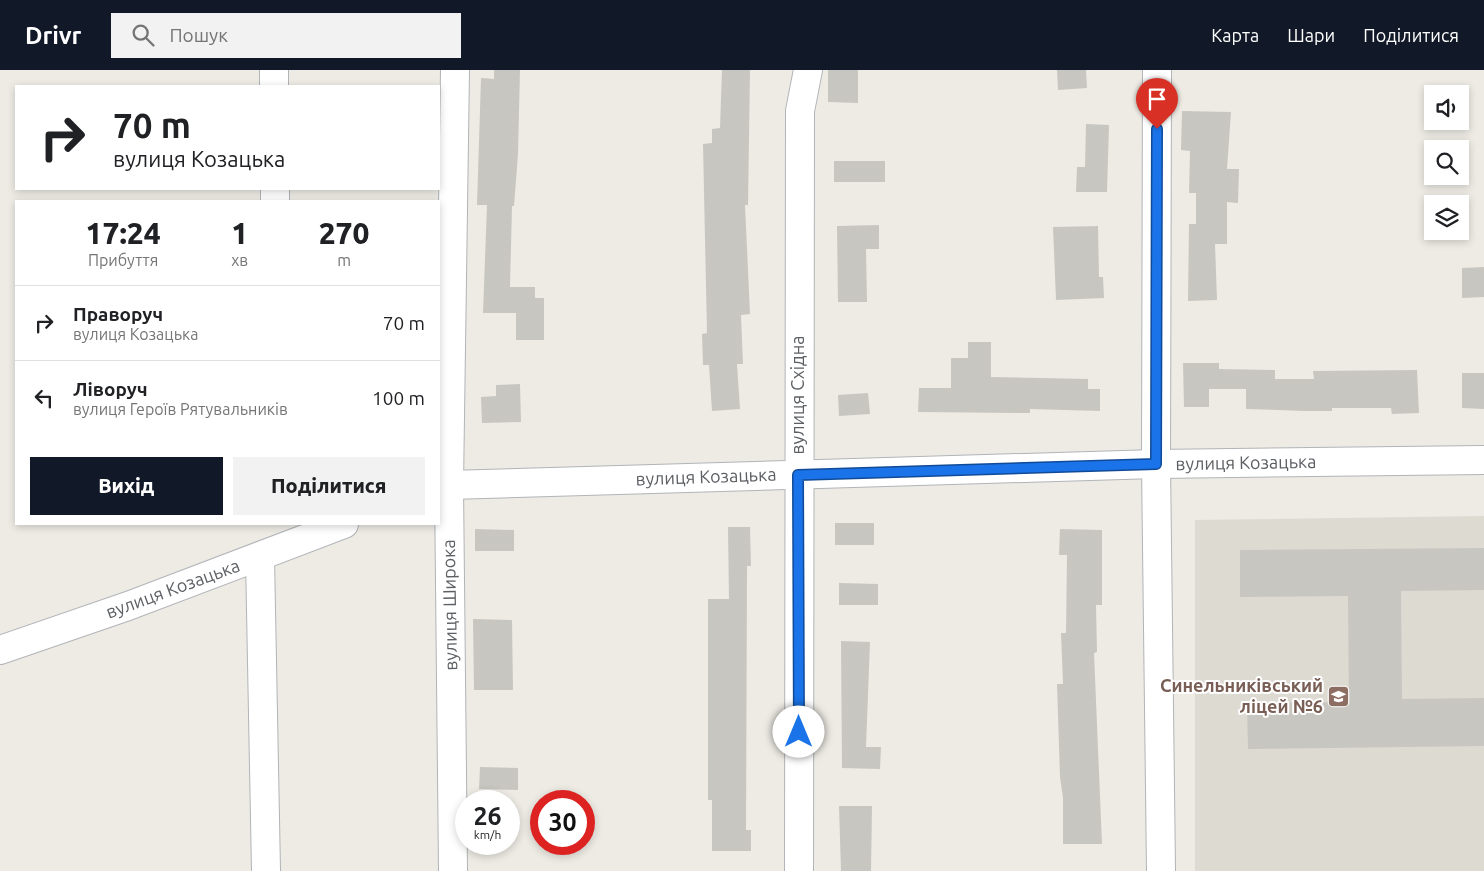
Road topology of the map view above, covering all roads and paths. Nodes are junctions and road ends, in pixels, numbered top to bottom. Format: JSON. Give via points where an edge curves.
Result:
{"nodes":[{"id":1,"x":274,"y":70,"type":"edge"},
{"id":2,"x":456,"y":70,"type":"edge"},
{"id":3,"x":808,"y":70,"type":"edge"},
{"id":4,"x":1158,"y":70,"type":"edge"},
{"id":5,"x":274,"y":85,"type":"edge"},
{"id":6,"x":1484,"y":460,"type":"edge"},
{"id":7,"x":1156,"y":464,"type":"junction"},
{"id":8,"x":798,"y":475,"type":"junction"},
{"id":9,"x":444,"y":487,"type":"edge"},
{"id":10,"x":340,"y":525,"type":"edge"},
{"id":11,"x":275,"y":542,"type":"edge"},
{"id":12,"x":0,"y":650,"type":"edge"},
{"id":13,"x":266,"y":871,"type":"edge"},
{"id":14,"x":453,"y":871,"type":"edge"},
{"id":15,"x":799,"y":871,"type":"edge"},
{"id":16,"x":1161,"y":871,"type":"edge"}],
"edges":[{"from":1,"to":5,"type":"street"},
{"from":2,"to":9,"type":"street","name":"вулиця Широка"},
{"from":3,"to":8,"type":"street","name":"вулиця Східна","via":[[800,111]]},
{"from":4,"to":7,"type":"street"},
{"from":6,"to":7,"type":"street","name":"вулиця Козацька"},
{"from":7,"to":8,"type":"street","name":"вулиця Козацька"},
{"from":7,"to":16,"type":"street"},
{"from":8,"to":9,"type":"street","name":"вулиця Козацька"},
{"from":8,"to":15,"type":"street","name":"вулиця Східна"},
{"from":9,"to":14,"type":"street","name":"вулиця Широка"},
{"from":10,"to":11,"type":"street","name":"вулиця Козацька"},
{"from":11,"to":12,"type":"street","name":"вулиця Козацька","via":[[128,606]]},
{"from":11,"to":13,"type":"street"}]}
